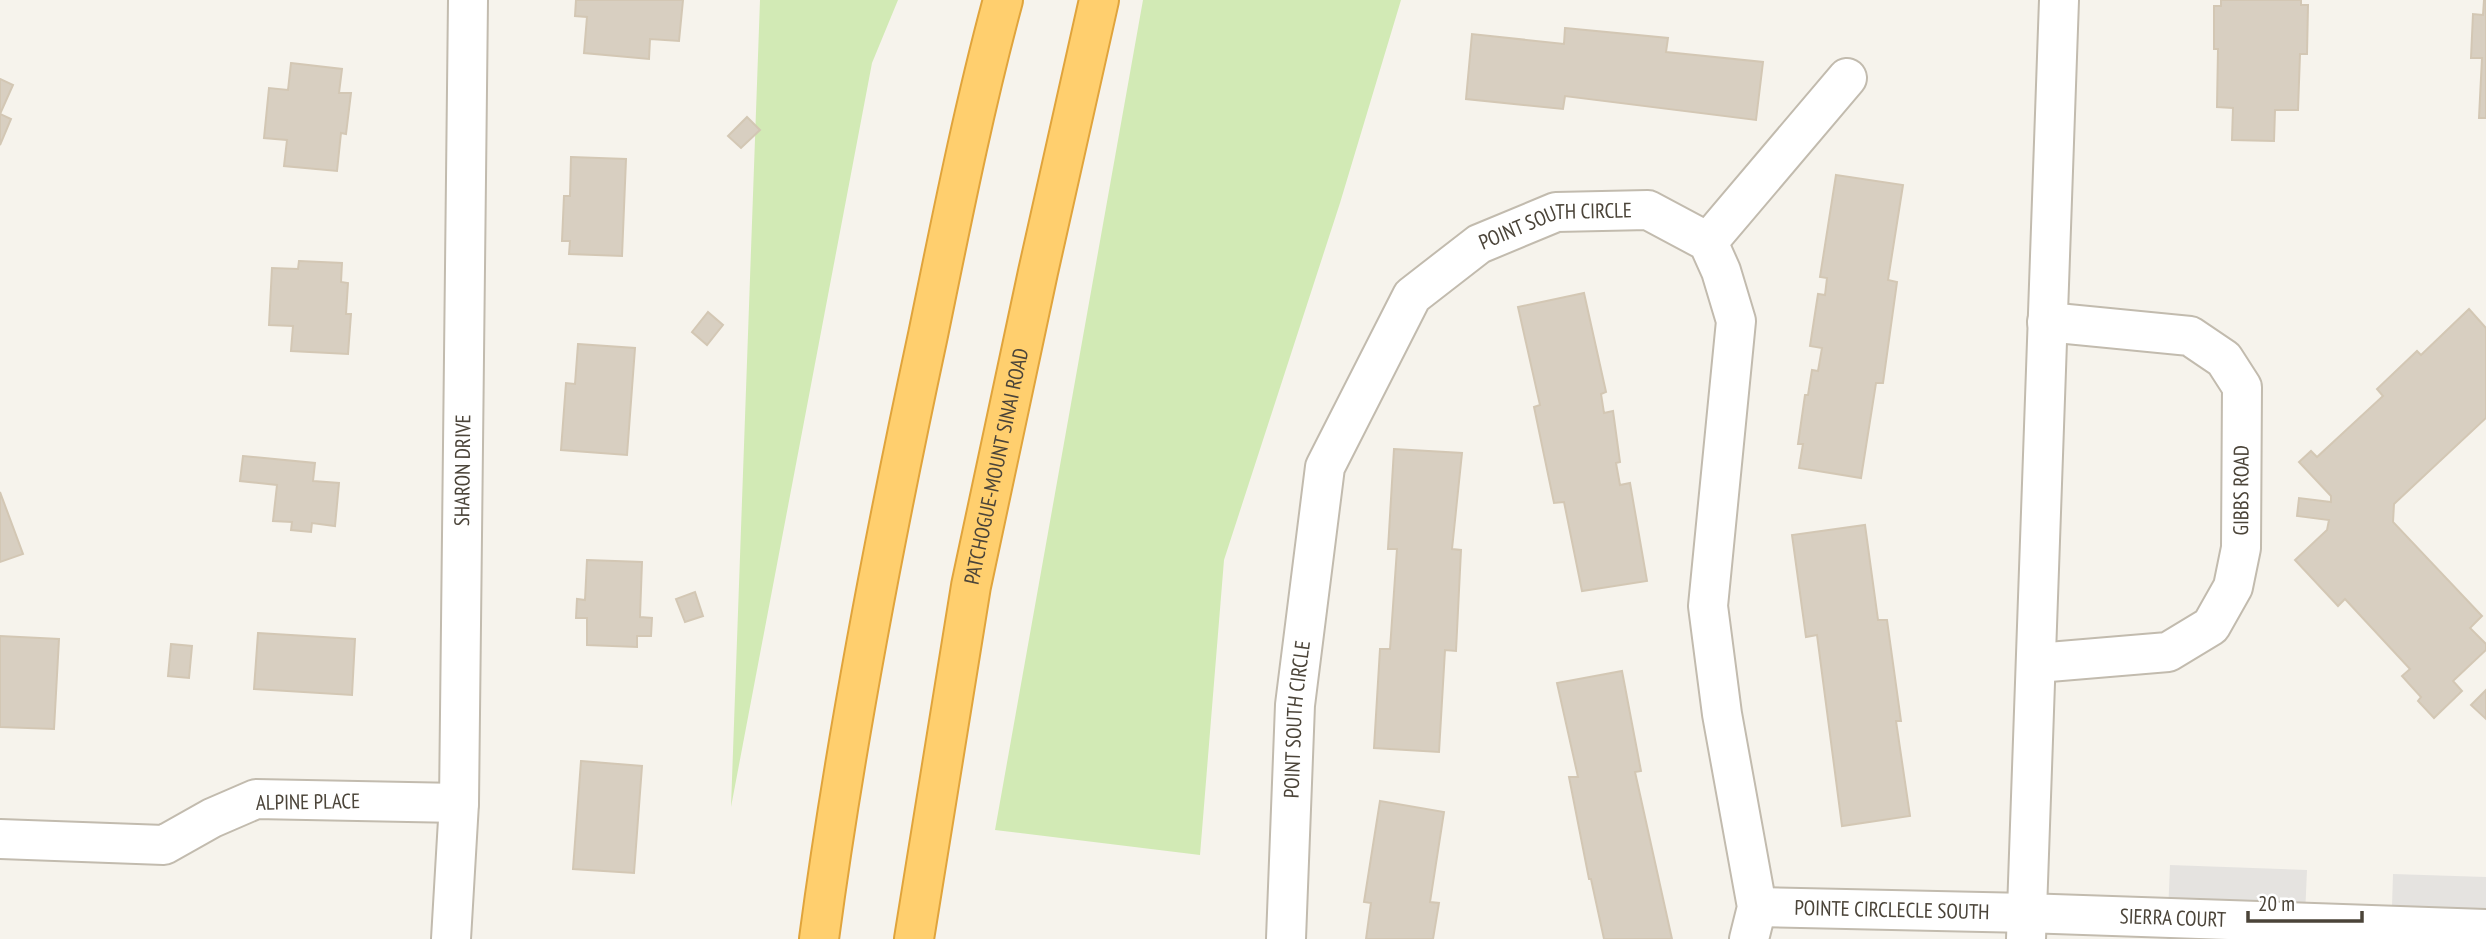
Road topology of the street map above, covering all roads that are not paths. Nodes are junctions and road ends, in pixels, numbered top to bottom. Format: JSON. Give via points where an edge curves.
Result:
{"nodes":[{"id":1,"x":468,"y":0,"type":"edge"},
{"id":2,"x":1003,"y":0,"type":"edge"},
{"id":3,"x":1099,"y":0,"type":"edge"},
{"id":4,"x":2059,"y":0,"type":"edge"},
{"id":5,"x":1847,"y":78,"type":"dead end"},
{"id":6,"x":1708,"y":242,"type":"junction"},
{"id":7,"x":2047,"y":322,"type":"junction"},
{"id":8,"x":2037,"y":663,"type":"junction"},
{"id":9,"x":459,"y":803,"type":"junction"},
{"id":10,"x":0,"y":839,"type":"edge"},
{"id":11,"x":1753,"y":923,"type":"edge"},
{"id":12,"x":2027,"y":926,"type":"edge"},
{"id":13,"x":2486,"y":929,"type":"edge"},
{"id":14,"x":451,"y":939,"type":"edge"},
{"id":15,"x":818,"y":939,"type":"edge"},
{"id":16,"x":914,"y":939,"type":"edge"},
{"id":17,"x":1286,"y":939,"type":"edge"}],
"edges":[{"from":1,"to":9,"type":"street","name":"SHARON DRIVE"},
{"from":2,"to":15,"type":"highway","via":[[893,499]]},
{"from":3,"to":16,"type":"highway","name":"PATCHOGUE-MOUNT SINAI ROAD","via":[[971,586]]},
{"from":4,"to":7,"type":"street"},
{"from":5,"to":6,"type":"street"},
{"from":6,"to":11,"type":"street","via":[[1736,321],[1708,606]]},
{"from":6,"to":17,"type":"street","name":"POINT SOUTH CIRCLE","via":[[1648,210],[1556,212],[1479,244],[1412,296],[1325,467],[1295,705]]},
{"from":7,"to":8,"type":"street"},
{"from":7,"to":8,"type":"street","name":"GIBBS ROAD","via":[[2190,336],[2224,359],[2242,387],[2241,548],[2232,587],[2211,626],[2168,652]]},
{"from":8,"to":12,"type":"street"},
{"from":9,"to":10,"type":"street","name":"ALPINE PLACE","via":[[256,799],[164,845]]},
{"from":9,"to":14,"type":"street","name":"SHARON DRIVE"},
{"from":11,"to":12,"type":"street","name":"POINTE CIRCLECLE SOUTH"},
{"from":12,"to":13,"type":"street","name":"SIERRA COURT"}]}
